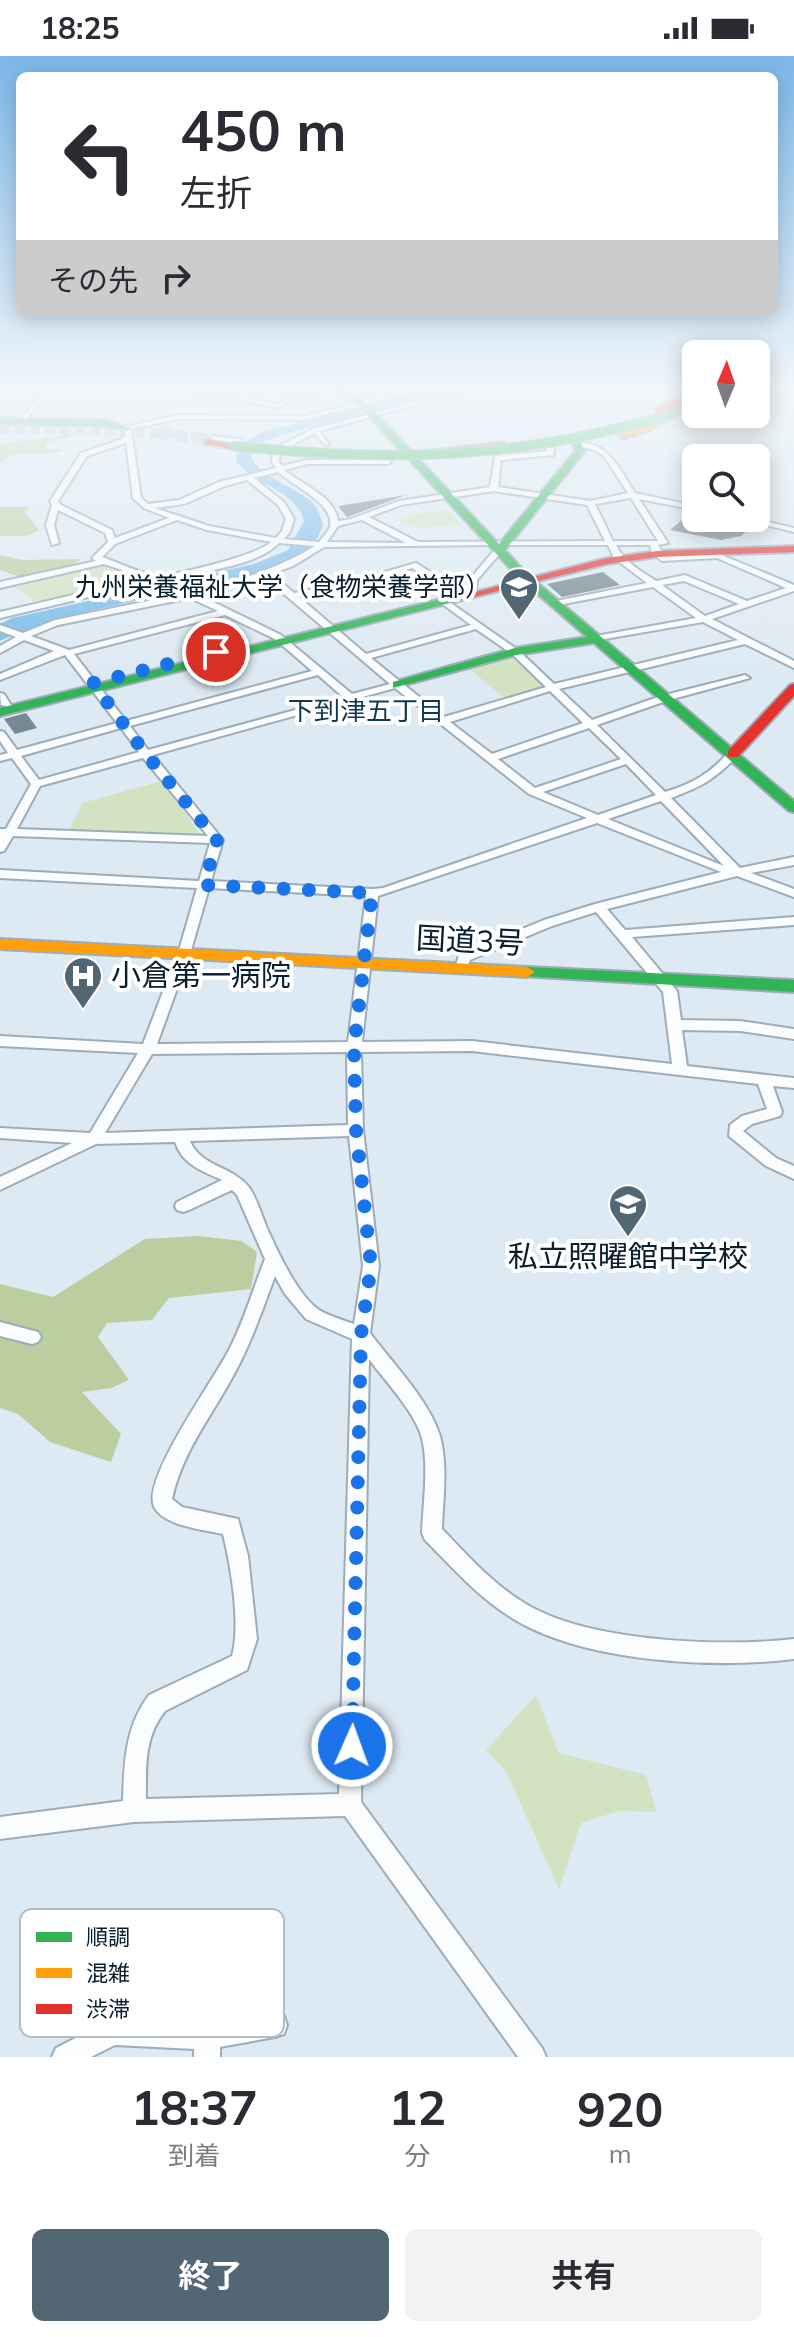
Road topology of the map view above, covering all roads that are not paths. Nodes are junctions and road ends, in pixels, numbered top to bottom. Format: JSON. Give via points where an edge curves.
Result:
{"nodes":[{"id":1,"x":65,"y":483,"type":"edge"},
{"id":2,"x":135,"y":483,"type":"edge"},
{"id":3,"x":224,"y":483,"type":"edge"},
{"id":4,"x":257,"y":483,"type":"edge"},
{"id":5,"x":299,"y":483,"type":"edge"},
{"id":6,"x":440,"y":483,"type":"edge"},
{"id":7,"x":495,"y":483,"type":"edge"},
{"id":8,"x":555,"y":483,"type":"edge"},
{"id":9,"x":625,"y":483,"type":"edge"},
{"id":10,"x":494,"y":489,"type":"junction"},
{"id":11,"x":447,"y":495,"type":"junction"},
{"id":12,"x":632,"y":495,"type":"junction"},
{"id":13,"x":545,"y":497,"type":"junction"},
{"id":14,"x":590,"y":503,"type":"junction"},
{"id":15,"x":56,"y":505,"type":"junction"},
{"id":16,"x":682,"y":505,"type":"edge"},
{"id":17,"x":145,"y":506,"type":"junction"},
{"id":18,"x":362,"y":517,"type":"junction"},
{"id":19,"x":176,"y":518,"type":"junction"},
{"id":20,"x":335,"y":524,"type":"junction"},
{"id":21,"x":770,"y":525,"type":"edge"},
{"id":22,"x":794,"y":530,"type":"edge"},
{"id":23,"x":112,"y":542,"type":"junction"},
{"id":24,"x":282,"y":542,"type":"junction"},
{"id":25,"x":55,"y":543,"type":"dead end"},
{"id":26,"x":320,"y":544,"type":"junction"},
{"id":27,"x":416,"y":545,"type":"junction"},
{"id":28,"x":498,"y":546,"type":"junction"},
{"id":29,"x":794,"y":547,"type":"edge"},
{"id":30,"x":657,"y":548,"type":"junction"},
{"id":31,"x":616,"y":552,"type":"junction"},
{"id":32,"x":717,"y":556,"type":"junction"},
{"id":33,"x":106,"y":560,"type":"junction"},
{"id":34,"x":413,"y":565,"type":"junction"},
{"id":35,"x":691,"y":572,"type":"junction"},
{"id":36,"x":267,"y":575,"type":"junction"},
{"id":37,"x":525,"y":577,"type":"junction"},
{"id":38,"x":160,"y":580,"type":"junction"},
{"id":39,"x":0,"y":585,"type":"edge"},
{"id":40,"x":652,"y":585,"type":"junction"},
{"id":41,"x":794,"y":588,"type":"edge"},
{"id":42,"x":189,"y":594,"type":"junction"},
{"id":43,"x":457,"y":594,"type":"junction"},
{"id":44,"x":292,"y":596,"type":"junction"},
{"id":45,"x":556,"y":604,"type":"junction"},
{"id":46,"x":748,"y":605,"type":"junction"},
{"id":47,"x":225,"y":612,"type":"junction"},
{"id":48,"x":0,"y":615,"type":"edge"},
{"id":49,"x":704,"y":619,"type":"junction"},
{"id":50,"x":328,"y":626,"type":"junction"},
{"id":51,"x":478,"y":626,"type":"junction"},
{"id":52,"x":0,"y":628,"type":"edge"},
{"id":53,"x":24,"y":636,"type":"junction"},
{"id":54,"x":280,"y":639,"type":"junction"},
{"id":55,"x":596,"y":639,"type":"junction"},
{"id":56,"x":745,"y":641,"type":"junction"},
{"id":57,"x":0,"y":650,"type":"edge"},
{"id":58,"x":65,"y":652,"type":"junction"},
{"id":59,"x":515,"y":652,"type":"junction"},
{"id":60,"x":364,"y":657,"type":"junction"},
{"id":61,"x":794,"y":665,"type":"edge"},
{"id":62,"x":631,"y":669,"type":"junction"},
{"id":63,"x":318,"y":672,"type":"junction"},
{"id":64,"x":0,"y":677,"type":"edge"},
{"id":65,"x":745,"y":678,"type":"dead end"},
{"id":66,"x":95,"y":685,"type":"junction"},
{"id":67,"x":397,"y":685,"type":"junction"},
{"id":68,"x":551,"y":688,"type":"junction"},
{"id":69,"x":794,"y":688,"type":"edge"},
{"id":70,"x":351,"y":698,"type":"junction"},
{"id":71,"x":665,"y":698,"type":"junction"},
{"id":72,"x":2,"y":705,"type":"edge"},
{"id":73,"x":443,"y":721,"type":"junction"},
{"id":74,"x":125,"y":724,"type":"junction"},
{"id":75,"x":591,"y":725,"type":"junction"},
{"id":76,"x":0,"y":734,"type":"edge"},
{"id":77,"x":145,"y":753,"type":"junction"},
{"id":78,"x":14,"y":754,"type":"junction"},
{"id":79,"x":733,"y":754,"type":"junction"},
{"id":80,"x":0,"y":758,"type":"edge"},
{"id":81,"x":489,"y":759,"type":"junction"},
{"id":82,"x":628,"y":760,"type":"junction"},
{"id":83,"x":36,"y":784,"type":"junction"},
{"id":84,"x":533,"y":792,"type":"junction"},
{"id":85,"x":663,"y":795,"type":"junction"},
{"id":86,"x":794,"y":808,"type":"edge"},
{"id":87,"x":594,"y":819,"type":"junction"},
{"id":88,"x":4,"y":833,"type":"edge"},
{"id":89,"x":217,"y":840,"type":"junction"},
{"id":90,"x":0,"y":849,"type":"edge"},
{"id":91,"x":794,"y":861,"type":"edge"},
{"id":92,"x":738,"y":872,"type":"junction"},
{"id":93,"x":0,"y":874,"type":"edge"},
{"id":94,"x":204,"y":885,"type":"junction"},
{"id":95,"x":372,"y":893,"type":"junction"},
{"id":96,"x":794,"y":893,"type":"edge"},
{"id":97,"x":599,"y":907,"type":"junction"},
{"id":98,"x":794,"y":921,"type":"edge"},
{"id":99,"x":625,"y":934,"type":"junction"},
{"id":100,"x":0,"y":944,"type":"edge"},
{"id":101,"x":0,"y":955,"type":"edge"},
{"id":102,"x":182,"y":959,"type":"junction"},
{"id":103,"x":461,"y":968,"type":"junction"},
{"id":104,"x":362,"y":969,"type":"junction"},
{"id":105,"x":666,"y":985,"type":"junction"},
{"id":106,"x":794,"y":986,"type":"edge"},
{"id":107,"x":794,"y":998,"type":"edge"},
{"id":108,"x":676,"y":1025,"type":"junction"},
{"id":109,"x":794,"y":1034,"type":"edge"},
{"id":110,"x":0,"y":1041,"type":"edge"},
{"id":111,"x":354,"y":1048,"type":"junction"},
{"id":112,"x":148,"y":1049,"type":"junction"},
{"id":113,"x":680,"y":1070,"type":"junction"},
{"id":114,"x":764,"y":1079,"type":"junction"},
{"id":115,"x":794,"y":1083,"type":"edge"},
{"id":116,"x":356,"y":1130,"type":"junction"},
{"id":117,"x":0,"y":1133,"type":"edge"},
{"id":118,"x":181,"y":1137,"type":"junction"},
{"id":119,"x":94,"y":1139,"type":"junction"},
{"id":120,"x":794,"y":1173,"type":"edge"},
{"id":121,"x":233,"y":1182,"type":"junction"},
{"id":122,"x":0,"y":1184,"type":"edge"},
{"id":123,"x":183,"y":1206,"type":"dead end"},
{"id":124,"x":273,"y":1259,"type":"junction"},
{"id":125,"x":0,"y":1329,"type":"edge"},
{"id":126,"x":361,"y":1335,"type":"junction"},
{"id":127,"x":32,"y":1337,"type":"dead end"},
{"id":128,"x":794,"y":1649,"type":"edge"},
{"id":129,"x":350,"y":1805,"type":"junction"},
{"id":130,"x":134,"y":1811,"type":"junction"},
{"id":131,"x":0,"y":1828,"type":"edge"},
{"id":132,"x":103,"y":2037,"type":"edge"},
{"id":133,"x":144,"y":2037,"type":"edge"},
{"id":134,"x":238,"y":2037,"type":"edge"},
{"id":135,"x":207,"y":2047,"type":"edge"},
{"id":136,"x":65,"y":2057,"type":"edge"},
{"id":137,"x":533,"y":2057,"type":"edge"}],
"edges":[{"from":1,"to":15,"type":"street"},
{"from":2,"to":17,"type":"street","via":[[137,498]]},
{"from":3,"to":17,"type":"street","via":[[181,502]]},
{"from":4,"to":24,"type":"street","via":[[288,513]]},
{"from":5,"to":20,"type":"street","via":[[328,506]]},
{"from":6,"to":11,"type":"main road"},
{"from":7,"to":10,"type":"street"},
{"from":8,"to":13,"type":"main road"},
{"from":9,"to":12,"type":"street"},
{"from":10,"to":11,"type":"street"},
{"from":10,"to":13,"type":"street"},
{"from":11,"to":18,"type":"street","via":[[399,503]]},
{"from":11,"to":28,"type":"main road"},
{"from":12,"to":14,"type":"street"},
{"from":12,"to":16,"type":"street"},
{"from":12,"to":30,"type":"street"},
{"from":13,"to":14,"type":"street"},
{"from":13,"to":28,"type":"main road"},
{"from":14,"to":31,"type":"street"},
{"from":15,"to":23,"type":"street","via":[[109,532]]},
{"from":15,"to":25,"type":"street","via":[[50,525]]},
{"from":17,"to":19,"type":"street"},
{"from":18,"to":20,"type":"street"},
{"from":18,"to":27,"type":"street"},
{"from":19,"to":23,"type":"street"},
{"from":19,"to":24,"type":"street"},
{"from":20,"to":26,"type":"street"},
{"from":21,"to":22,"type":"street"},
{"from":23,"to":33,"type":"street","via":[[96,558]]},
{"from":24,"to":26,"type":"street"},
{"from":24,"to":38,"type":"street","via":[[242,560]]},
{"from":26,"to":27,"type":"street"},
{"from":26,"to":36,"type":"street"},
{"from":27,"to":28,"type":"street"},
{"from":27,"to":34,"type":"street"},
{"from":28,"to":31,"type":"street"},
{"from":28,"to":37,"type":"main road"},
{"from":28,"to":43,"type":"street"},
{"from":29,"to":30,"type":"main road"},
{"from":29,"to":30,"type":"main road"},
{"from":29,"to":32,"type":"main road"},
{"from":30,"to":31,"type":"main road"},
{"from":30,"to":32,"type":"street","via":[[662,558]]},
{"from":31,"to":37,"type":"main road"},
{"from":31,"to":40,"type":"street"},
{"from":32,"to":35,"type":"street"},
{"from":32,"to":41,"type":"street"},
{"from":33,"to":38,"type":"street"},
{"from":33,"to":39,"type":"street"},
{"from":34,"to":43,"type":"street"},
{"from":34,"to":44,"type":"street"},
{"from":35,"to":40,"type":"street"},
{"from":35,"to":46,"type":"street"},
{"from":36,"to":42,"type":"street"},
{"from":36,"to":44,"type":"street"},
{"from":37,"to":43,"type":"main road"},
{"from":37,"to":43,"type":"main road"},
{"from":37,"to":45,"type":"main road"},
{"from":38,"to":42,"type":"street"},
{"from":38,"to":48,"type":"street"},
{"from":40,"to":45,"type":"street"},
{"from":40,"to":49,"type":"street"},
{"from":41,"to":46,"type":"street"},
{"from":42,"to":47,"type":"street"},
{"from":42,"to":53,"type":"street","via":[[53,623]]},
{"from":43,"to":50,"type":"main road"},
{"from":43,"to":51,"type":"street"},
{"from":44,"to":50,"type":"street"},
{"from":45,"to":55,"type":"main road"},
{"from":46,"to":49,"type":"street"},
{"from":47,"to":54,"type":"street"},
{"from":47,"to":58,"type":"street"},
{"from":49,"to":55,"type":"street"},
{"from":49,"to":56,"type":"street"},
{"from":50,"to":54,"type":"main road"},
{"from":50,"to":60,"type":"street"},
{"from":51,"to":59,"type":"street"},
{"from":51,"to":60,"type":"street"},
{"from":52,"to":53,"type":"street"},
{"from":53,"to":57,"type":"street"},
{"from":53,"to":58,"type":"street"},
{"from":54,"to":63,"type":"street"},
{"from":54,"to":66,"type":"main road"},
{"from":55,"to":59,"type":"main road"},
{"from":55,"to":62,"type":"main road"},
{"from":56,"to":61,"type":"street"},
{"from":56,"to":62,"type":"street"},
{"from":58,"to":64,"type":"street"},
{"from":58,"to":66,"type":"street"},
{"from":59,"to":67,"type":"main road"},
{"from":59,"to":68,"type":"street"},
{"from":60,"to":67,"type":"street"},
{"from":62,"to":68,"type":"street"},
{"from":62,"to":71,"type":"main road"},
{"from":63,"to":70,"type":"street"},
{"from":63,"to":74,"type":"street"},
{"from":65,"to":71,"type":"street"},
{"from":66,"to":72,"type":"main road"},
{"from":66,"to":74,"type":"street"},
{"from":67,"to":70,"type":"street"},
{"from":67,"to":73,"type":"street"},
{"from":68,"to":73,"type":"street"},
{"from":68,"to":75,"type":"street"},
{"from":69,"to":79,"type":"main road"},
{"from":70,"to":77,"type":"street"},
{"from":71,"to":75,"type":"street"},
{"from":71,"to":79,"type":"main road"},
{"from":73,"to":81,"type":"street"},
{"from":74,"to":77,"type":"street"},
{"from":74,"to":78,"type":"street"},
{"from":75,"to":81,"type":"street"},
{"from":75,"to":82,"type":"street"},
{"from":76,"to":78,"type":"street"},
{"from":77,"to":83,"type":"street"},
{"from":77,"to":89,"type":"street"},
{"from":78,"to":80,"type":"street"},
{"from":78,"to":83,"type":"street"},
{"from":79,"to":85,"type":"street","via":[[697,785]]},
{"from":79,"to":86,"type":"main road"},
{"from":81,"to":84,"type":"street"},
{"from":82,"to":84,"type":"street"},
{"from":82,"to":85,"type":"street"},
{"from":83,"to":88,"type":"street"},
{"from":84,"to":87,"type":"street"},
{"from":85,"to":87,"type":"street"},
{"from":85,"to":92,"type":"street"},
{"from":87,"to":92,"type":"street"},
{"from":87,"to":95,"type":"street"},
{"from":88,"to":89,"type":"street"},
{"from":88,"to":90,"type":"street"},
{"from":89,"to":94,"type":"street"},
{"from":91,"to":92,"type":"street"},
{"from":92,"to":96,"type":"street"},
{"from":92,"to":97,"type":"street"},
{"from":93,"to":94,"type":"street"},
{"from":94,"to":95,"type":"street"},
{"from":94,"to":102,"type":"street"},
{"from":95,"to":104,"type":"street"},
{"from":97,"to":99,"type":"street"},
{"from":97,"to":103,"type":"street","via":[[464,958]]},
{"from":98,"to":99,"type":"street"},
{"from":99,"to":105,"type":"street"},
{"from":100,"to":102,"type":"main road","name":"国道3号"},
{"from":101,"to":102,"type":"main road","name":"国道3号"},
{"from":102,"to":104,"type":"main road","name":"国道3号"},
{"from":102,"to":112,"type":"street"},
{"from":103,"to":104,"type":"main road","name":"国道3号"},
{"from":103,"to":105,"type":"main road","name":"国道3号"},
{"from":104,"to":105,"type":"main road","name":"国道3号"},
{"from":104,"to":111,"type":"street"},
{"from":105,"to":106,"type":"main road","name":"国道3号"},
{"from":105,"to":107,"type":"main road","name":"国道3号"},
{"from":105,"to":108,"type":"street"},
{"from":108,"to":109,"type":"street"},
{"from":108,"to":113,"type":"street"},
{"from":110,"to":112,"type":"street"},
{"from":111,"to":112,"type":"street"},
{"from":111,"to":113,"type":"street","via":[[472,1046]]},
{"from":111,"to":116,"type":"street"},
{"from":112,"to":119,"type":"street"},
{"from":113,"to":114,"type":"street"},
{"from":114,"to":115,"type":"street"},
{"from":114,"to":120,"type":"street","via":[[775,1112],[747,1120],[735,1129],[736,1136]]},
{"from":116,"to":118,"type":"street"},
{"from":116,"to":126,"type":"street","via":[[371,1266]]},
{"from":117,"to":119,"type":"street"},
{"from":118,"to":119,"type":"street"},
{"from":118,"to":121,"type":"street","via":[[199,1164]]},
{"from":119,"to":122,"type":"street"},
{"from":121,"to":123,"type":"street"},
{"from":121,"to":124,"type":"street","via":[[249,1201]]},
{"from":124,"to":126,"type":"street","via":[[312,1314]]},
{"from":124,"to":130,"type":"street","via":[[235,1357],[198,1417],[162,1502],[177,1515],[231,1526],[247,1639],[240,1663],[157,1703],[147,1713],[138,1736]]},
{"from":125,"to":127,"type":"street"},
{"from":126,"to":128,"type":"street","via":[[407,1393],[431,1437],[432,1533],[529,1617],[618,1644],[700,1652]]},
{"from":126,"to":129,"type":"street"},
{"from":129,"to":130,"type":"street"},
{"from":129,"to":137,"type":"street"},
{"from":130,"to":131,"type":"street"},
{"from":132,"to":136,"type":"street"},
{"from":133,"to":135,"type":"street"},
{"from":134,"to":135,"type":"street"}]}
